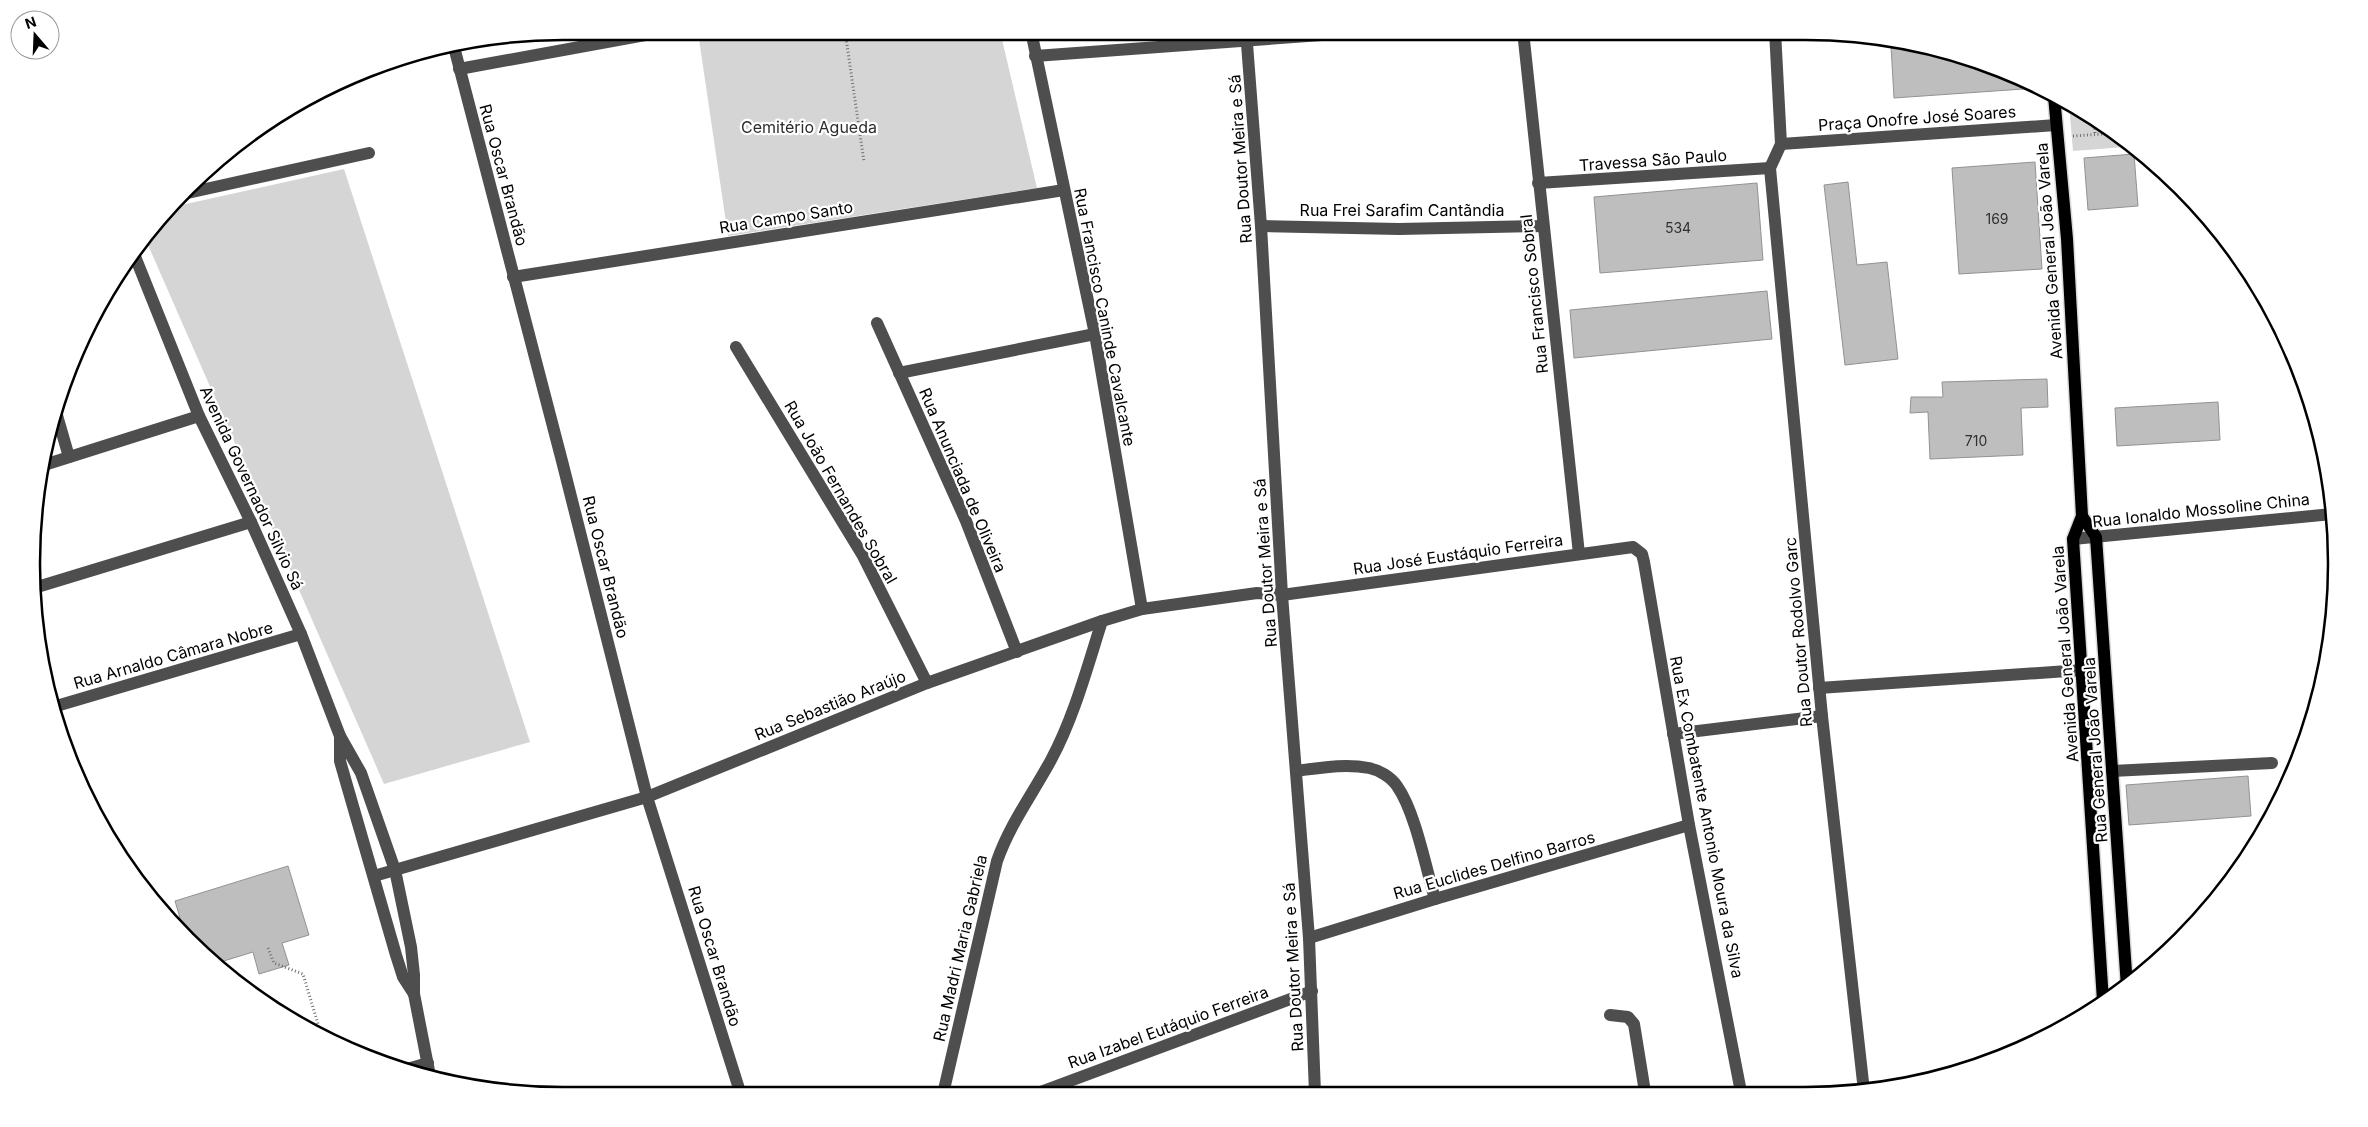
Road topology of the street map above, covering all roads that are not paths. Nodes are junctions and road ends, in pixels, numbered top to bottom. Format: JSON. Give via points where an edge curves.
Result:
{"nodes":[{"id":1,"x":618,"y":40,"type":"edge"},
{"id":2,"x":1032,"y":40,"type":"edge"},
{"id":3,"x":1205,"y":40,"type":"edge"},
{"id":4,"x":1247,"y":40,"type":"edge"},
{"id":5,"x":1524,"y":40,"type":"edge"},
{"id":6,"x":1776,"y":40,"type":"edge"},
{"id":7,"x":455,"y":51,"type":"edge"},
{"id":8,"x":1035,"y":56,"type":"junction"},
{"id":9,"x":459,"y":69,"type":"junction"},
{"id":10,"x":2055,"y":104,"type":"edge"},
{"id":11,"x":2056,"y":125,"type":"junction"},
{"id":12,"x":1781,"y":144,"type":"junction"},
{"id":13,"x":369,"y":153,"type":"dead end"},
{"id":14,"x":1770,"y":168,"type":"junction"},
{"id":15,"x":1538,"y":183,"type":"junction"},
{"id":16,"x":1064,"y":190,"type":"junction"},
{"id":17,"x":195,"y":191,"type":"edge"},
{"id":18,"x":1262,"y":226,"type":"junction"},
{"id":19,"x":1543,"y":226,"type":"junction"},
{"id":20,"x":137,"y":261,"type":"edge"},
{"id":21,"x":513,"y":277,"type":"junction"},
{"id":22,"x":876,"y":323,"type":"dead end"},
{"id":23,"x":1095,"y":334,"type":"junction"},
{"id":24,"x":736,"y":347,"type":"dead end"},
{"id":25,"x":899,"y":373,"type":"junction"},
{"id":26,"x":199,"y":416,"type":"junction"},
{"id":27,"x":59,"y":424,"type":"edge"},
{"id":28,"x":69,"y":457,"type":"junction"},
{"id":29,"x":50,"y":463,"type":"edge"},
{"id":30,"x":2326,"y":515,"type":"edge"},
{"id":31,"x":2082,"y":516,"type":"junction"},
{"id":32,"x":251,"y":522,"type":"junction"},
{"id":33,"x":2096,"y":537,"type":"junction"},
{"id":34,"x":2073,"y":539,"type":"junction"},
{"id":35,"x":1639,"y":550,"type":"joint"},
{"id":36,"x":1579,"y":554,"type":"junction"},
{"id":37,"x":41,"y":586,"type":"edge"},
{"id":38,"x":1282,"y":595,"type":"junction"},
{"id":39,"x":1142,"y":609,"type":"junction"},
{"id":40,"x":1102,"y":621,"type":"junction"},
{"id":41,"x":301,"y":634,"type":"junction"},
{"id":42,"x":1017,"y":652,"type":"junction"},
{"id":43,"x":2082,"y":670,"type":"junction"},
{"id":44,"x":927,"y":683,"type":"junction"},
{"id":45,"x":1819,"y":688,"type":"junction"},
{"id":46,"x":60,"y":705,"type":"edge"},
{"id":47,"x":1822,"y":716,"type":"junction"},
{"id":48,"x":1674,"y":734,"type":"junction"},
{"id":49,"x":340,"y":736,"type":"junction"},
{"id":50,"x":2272,"y":763,"type":"dead end"},
{"id":51,"x":1296,"y":771,"type":"junction"},
{"id":52,"x":2112,"y":771,"type":"junction"},
{"id":53,"x":647,"y":797,"type":"junction"},
{"id":54,"x":1689,"y":825,"type":"junction"},
{"id":55,"x":394,"y":870,"type":"junction"},
{"id":56,"x":374,"y":876,"type":"junction"},
{"id":57,"x":1435,"y":899,"type":"junction"},
{"id":58,"x":1309,"y":938,"type":"junction"},
{"id":59,"x":2126,"y":976,"type":"edge"},
{"id":60,"x":1312,"y":991,"type":"junction"},
{"id":61,"x":414,"y":994,"type":"junction"},
{"id":62,"x":2102,"y":994,"type":"edge"},
{"id":63,"x":1610,"y":1015,"type":"dead end"},
{"id":64,"x":428,"y":1063,"type":"junction"},
{"id":65,"x":418,"y":1066,"type":"edge"},
{"id":66,"x":429,"y":1069,"type":"edge"},
{"id":67,"x":1863,"y":1084,"type":"edge"},
{"id":68,"x":738,"y":1087,"type":"edge"},
{"id":69,"x":945,"y":1087,"type":"edge"},
{"id":70,"x":1054,"y":1087,"type":"edge"},
{"id":71,"x":1315,"y":1087,"type":"edge"},
{"id":72,"x":1644,"y":1087,"type":"edge"},
{"id":73,"x":1740,"y":1087,"type":"edge"}],
"edges":[{"from":1,"to":9,"type":"street"},
{"from":2,"to":8,"type":"street","name":"Rua Francisco Caninde Cavalcante"},
{"from":3,"to":8,"type":"street"},
{"from":4,"to":18,"type":"street","name":"Rua Doutor Meira e Sá"},
{"from":5,"to":15,"type":"street","name":"Rua Francisco Sobral"},
{"from":6,"to":12,"type":"street"},
{"from":7,"to":9,"type":"street","name":"Rua Oscar Brandão"},
{"from":8,"to":16,"type":"street","name":"Rua Francisco Caninde Cavalcante"},
{"from":9,"to":21,"type":"street","name":"Rua Oscar Brandão"},
{"from":10,"to":11,"type":"main road","name":"Avenida General João Varela"},
{"from":11,"to":12,"type":"street","name":"Praça Onofre José Soares"},
{"from":11,"to":31,"type":"main road","name":"Avenida General João Varela","via":[[2067,239]]},
{"from":12,"to":14,"type":"street"},
{"from":13,"to":17,"type":"street"},
{"from":14,"to":15,"type":"street","name":"Travessa São Paulo"},
{"from":14,"to":45,"type":"street","name":"Rua Doutor Rodolvo Garc"},
{"from":15,"to":19,"type":"street","name":"Rua Francisco Sobral"},
{"from":16,"to":21,"type":"street","name":"Rua Campo Santo"},
{"from":16,"to":23,"type":"street","name":"Rua Francisco Caninde Cavalcante"},
{"from":18,"to":19,"type":"street","name":"Rua Frei Sarafim Cantãndia","via":[[1398,230]]},
{"from":18,"to":38,"type":"street","name":"Rua Doutor Meira e Sá"},
{"from":19,"to":36,"type":"street","name":"Rua Francisco Sobral"},
{"from":20,"to":26,"type":"street","name":"Avenida Governador Silvio Sá"},
{"from":21,"to":53,"type":"street","name":"Rua Oscar Brandão"},
{"from":22,"to":25,"type":"street","name":"Rua Anunciada de Oliveira"},
{"from":23,"to":25,"type":"street"},
{"from":23,"to":39,"type":"street","name":"Rua Francisco Caninde Cavalcante"},
{"from":24,"to":44,"type":"street","name":"Rua João Fernandes Sobral","via":[[863,556]]},
{"from":25,"to":42,"type":"street","name":"Rua Anunciada de Oliveira","via":[[966,521]]},
{"from":26,"to":28,"type":"street"},
{"from":26,"to":32,"type":"street","name":"Avenida Governador Silvio Sá"},
{"from":27,"to":28,"type":"street"},
{"from":28,"to":29,"type":"street"},
{"from":30,"to":33,"type":"street","name":"Rua Ionaldo Mossoline China"},
{"from":31,"to":33,"type":"main road","name":"Rua General João Varela"},
{"from":31,"to":34,"type":"main road","name":"Avenida General João Varela"},
{"from":32,"to":37,"type":"street"},
{"from":32,"to":41,"type":"street","name":"Avenida Governador Silvio Sá"},
{"from":33,"to":34,"type":"street","name":"Rua Ionaldo Mossoline China"},
{"from":33,"to":52,"type":"main road","name":"Rua General João Varela"},
{"from":34,"to":43,"type":"main road","name":"Avenida General João Varela"},
{"from":35,"to":36,"type":"street","name":"Rua José Eustáquio Ferreira","via":[[1626,548]]},
{"from":35,"to":48,"type":"street","name":"Rua Ex Combatente Antonio Moura da Silva","via":[[1644,562]]},
{"from":36,"to":38,"type":"street","name":"Rua José Eustáquio Ferreira"},
{"from":38,"to":39,"type":"street","name":"Rua Sebastião Araújo","via":[[1257,592]]},
{"from":38,"to":51,"type":"street","name":"Rua Doutor Meira e Sá"},
{"from":39,"to":40,"type":"street","name":"Rua Sebastião Araújo"},
{"from":40,"to":42,"type":"street","name":"Rua Sebastião Araújo"},
{"from":40,"to":69,"type":"street","name":"Rua Madri Maria Gabriela","via":[[1064,732],[1009,830],[997,861]]},
{"from":41,"to":46,"type":"street","name":"Rua Arnaldo Câmara Nobre"},
{"from":41,"to":49,"type":"street","name":"Avenida Governador Silvio Sá"},
{"from":42,"to":44,"type":"street","name":"Rua Sebastião Araújo"},
{"from":43,"to":45,"type":"street"},
{"from":43,"to":62,"type":"main road","name":"Avenida General João Varela"},
{"from":44,"to":53,"type":"street","name":"Rua Sebastião Araújo"},
{"from":45,"to":47,"type":"street","name":"Rua Doutor Rodolvo Garc"},
{"from":47,"to":48,"type":"street"},
{"from":47,"to":67,"type":"street","name":"Rua Doutor Rodolvo Garc"},
{"from":48,"to":54,"type":"street","name":"Rua Ex Combatente Antonio Moura da Silva"},
{"from":49,"to":55,"type":"street","name":"Avenida Governador Silvio Sá","via":[[361,773]]},
{"from":49,"to":56,"type":"street","name":"Avenida Governador Silvio Sá","via":[[340,761]]},
{"from":50,"to":52,"type":"street"},
{"from":51,"to":57,"type":"street","via":[[1357,766],[1371,768],[1396,784],[1413,820]]},
{"from":51,"to":58,"type":"street","name":"Rua Doutor Meira e Sá"},
{"from":52,"to":59,"type":"main road","name":"Rua General João Varela"},
{"from":53,"to":55,"type":"street","name":"Rua Sebastião Araújo"},
{"from":53,"to":68,"type":"street","name":"Rua Oscar Brandão"},
{"from":54,"to":57,"type":"street","name":"Rua Euclides Delfino Barros"},
{"from":54,"to":73,"type":"street","name":"Rua Ex Combatente Antonio Moura da Silva"},
{"from":55,"to":56,"type":"street","name":"Rua Sebastião Araújo"},
{"from":55,"to":61,"type":"street","name":"Avenida Governador Silvio Sá","via":[[410,947]]},
{"from":56,"to":61,"type":"street","name":"Avenida Governador Silvio Sá","via":[[403,977]]},
{"from":57,"to":58,"type":"street","name":"Rua Euclides Delfino Barros"},
{"from":58,"to":60,"type":"street","name":"Rua Doutor Meira e Sá"},
{"from":60,"to":70,"type":"street","name":"Rua Izabel Eutáquio Ferreira"},
{"from":60,"to":71,"type":"street","name":"Rua Doutor Meira e Sá"},
{"from":61,"to":64,"type":"street"},
{"from":63,"to":72,"type":"street","via":[[1628,1017],[1634,1024]]},
{"from":64,"to":65,"type":"street"},
{"from":64,"to":66,"type":"street"}]}
